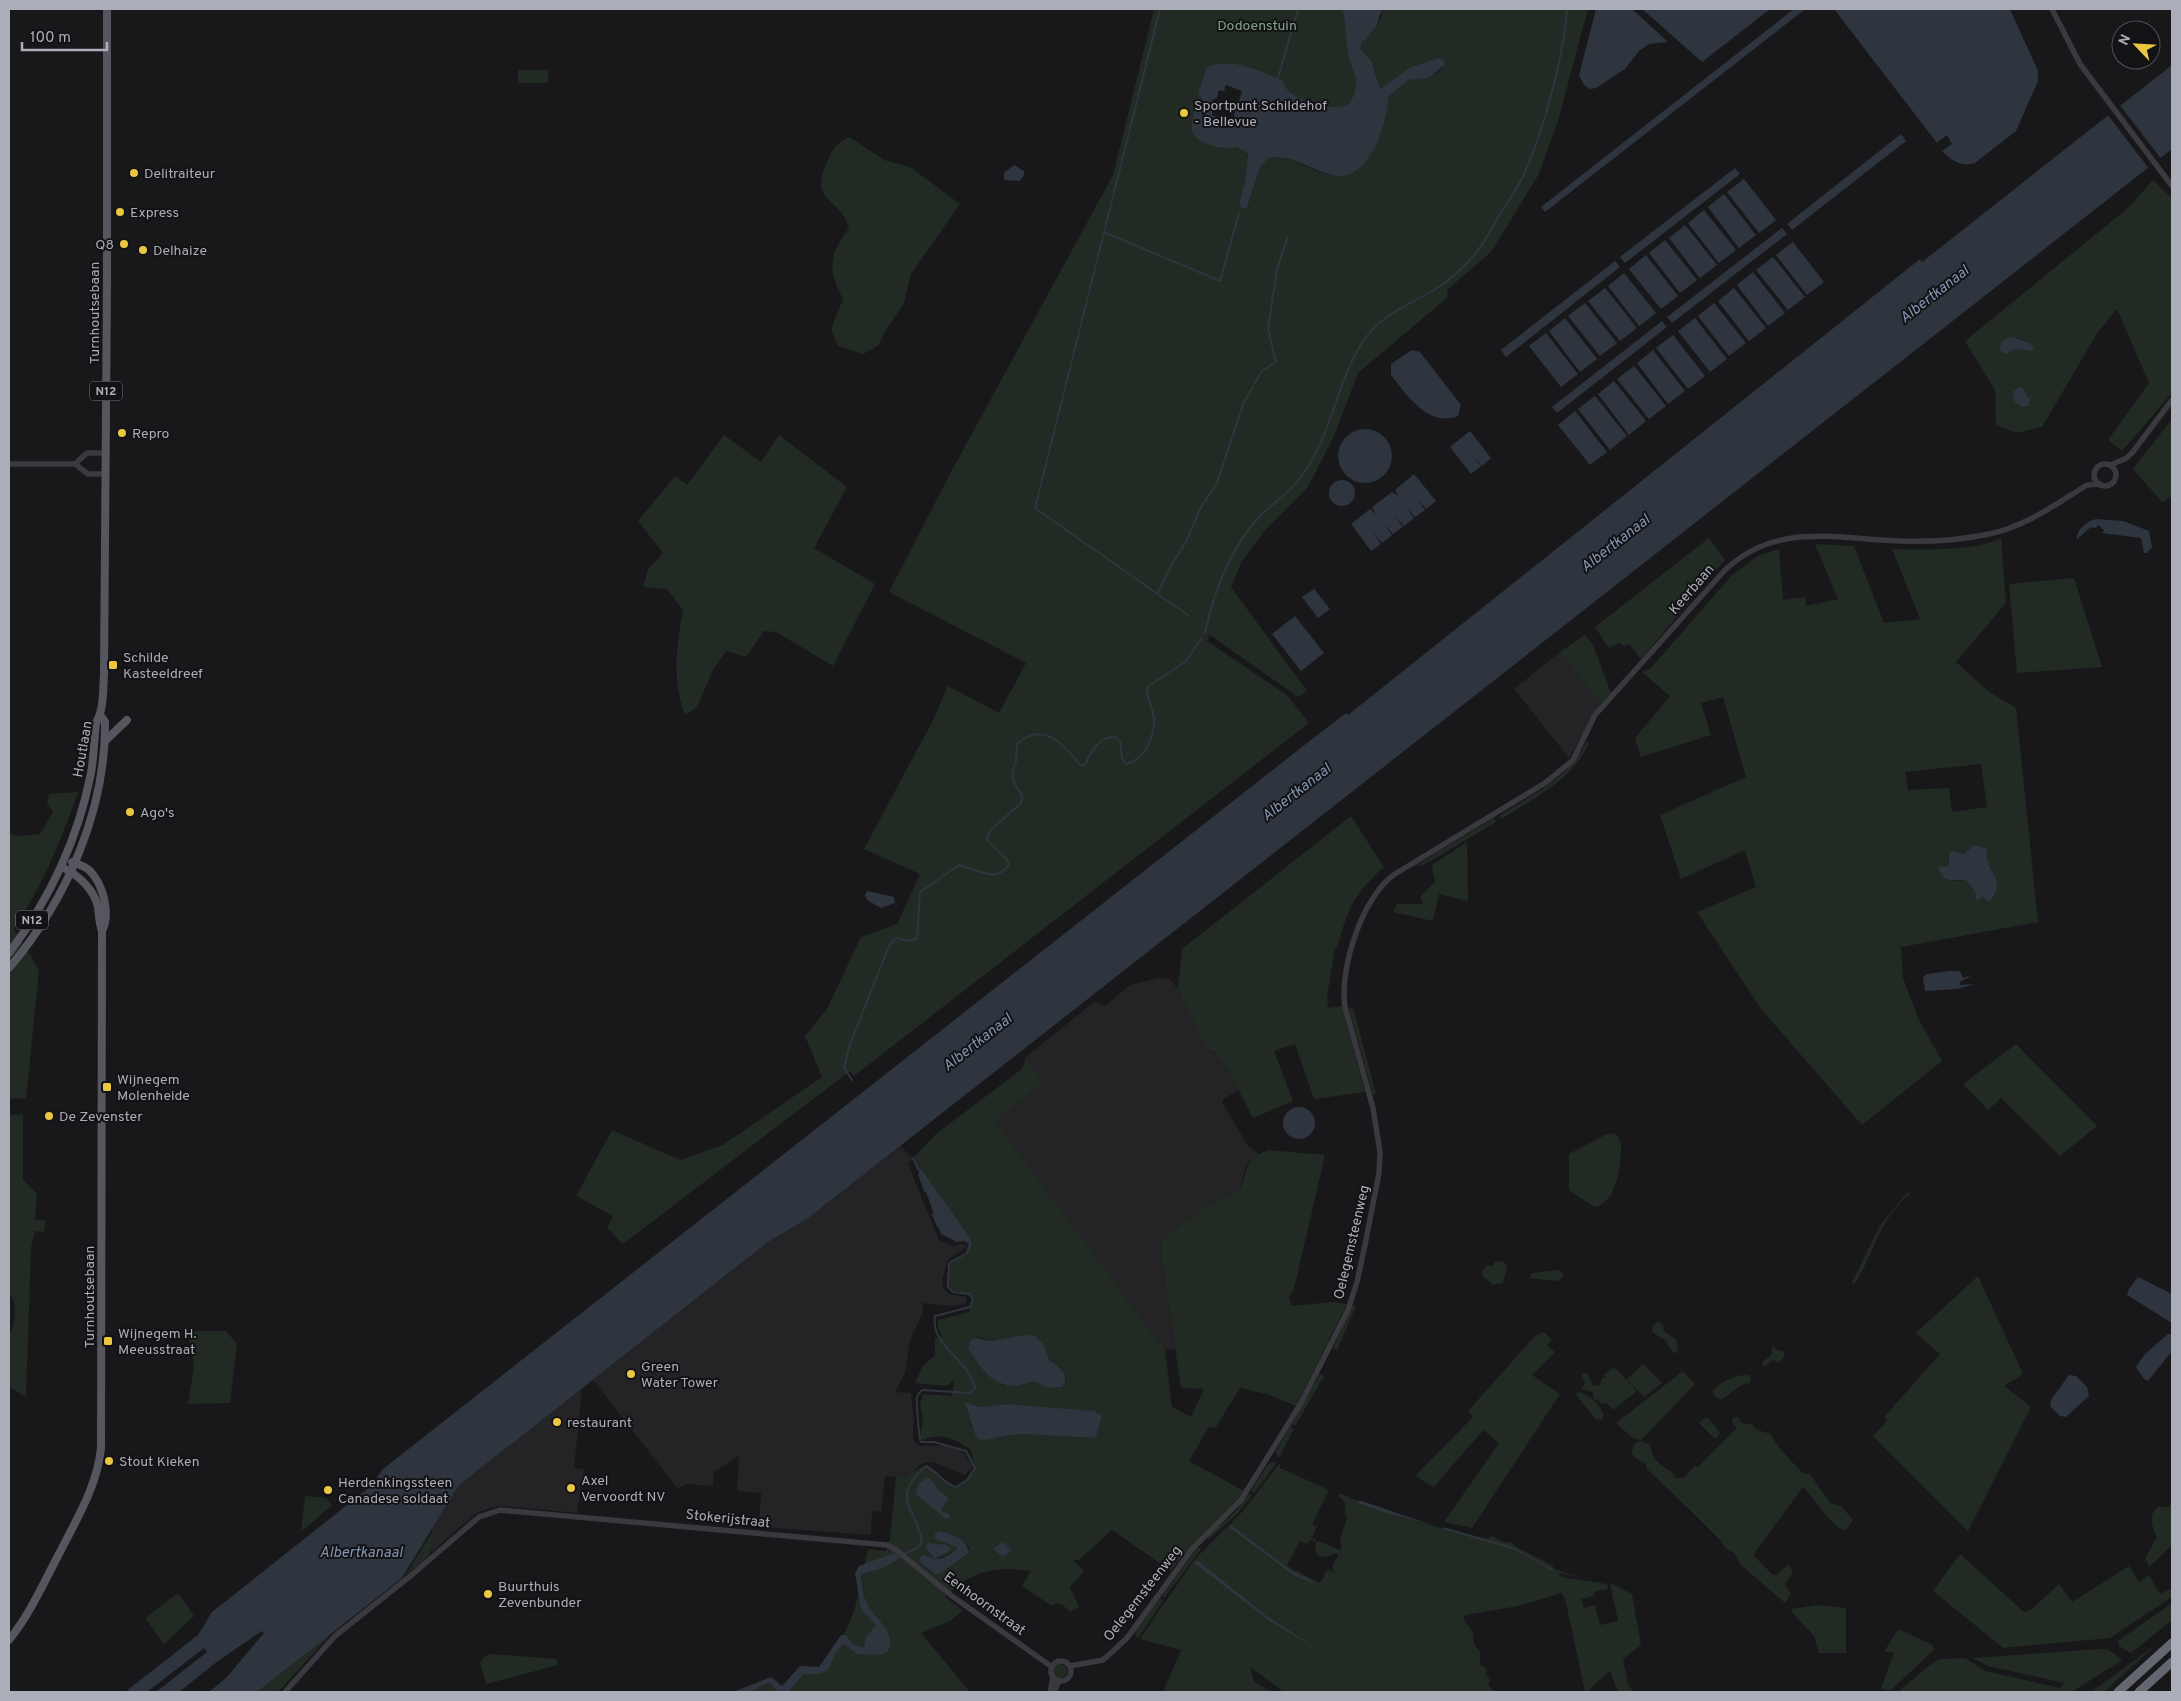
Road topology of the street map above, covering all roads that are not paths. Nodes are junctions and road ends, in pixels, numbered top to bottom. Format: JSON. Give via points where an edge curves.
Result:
{"nodes":[{"id":1,"x":106,"y":9,"type":"edge"},
{"id":2,"x":2052,"y":9,"type":"edge"},
{"id":3,"x":2172,"y":186,"type":"edge"},
{"id":4,"x":2172,"y":400,"type":"edge"},
{"id":5,"x":105,"y":453,"type":"junction"},
{"id":6,"x":2125,"y":459,"type":"junction"},
{"id":7,"x":9,"y":464,"type":"edge"},
{"id":8,"x":75,"y":464,"type":"junction"},
{"id":9,"x":2110,"y":465,"type":"junction"},
{"id":10,"x":2095,"y":473,"type":"junction"},
{"id":11,"x":105,"y":474,"type":"junction"},
{"id":12,"x":2116,"y":474,"type":"junction"},
{"id":13,"x":2100,"y":484,"type":"junction"},
{"id":14,"x":2087,"y":485,"type":"junction"},
{"id":15,"x":100,"y":716,"type":"junction"},
{"id":16,"x":127,"y":720,"type":"dead end"},
{"id":17,"x":106,"y":740,"type":"junction"},
{"id":18,"x":66,"y":859,"type":"junction"},
{"id":19,"x":75,"y":863,"type":"junction"},
{"id":20,"x":62,"y":867,"type":"junction"},
{"id":21,"x":71,"y":871,"type":"junction"},
{"id":22,"x":1395,"y":874,"type":"joint"},
{"id":23,"x":98,"y":884,"type":"junction"},
{"id":24,"x":90,"y":890,"type":"junction"},
{"id":25,"x":102,"y":930,"type":"junction"},
{"id":26,"x":9,"y":953,"type":"edge"},
{"id":27,"x":9,"y":968,"type":"edge"},
{"id":28,"x":904,"y":1557,"type":"joint"},
{"id":29,"x":9,"y":1640,"type":"edge"},
{"id":30,"x":2172,"y":1643,"type":"edge"},
{"id":31,"x":2172,"y":1662,"type":"edge"},
{"id":32,"x":1052,"y":1667,"type":"junction"},
{"id":33,"x":1070,"y":1669,"type":"junction"},
{"id":34,"x":1056,"y":1680,"type":"junction"},
{"id":35,"x":285,"y":1692,"type":"edge"},
{"id":36,"x":1050,"y":1692,"type":"edge"},
{"id":37,"x":1054,"y":1692,"type":"edge"},
{"id":38,"x":2118,"y":1692,"type":"edge"},
{"id":39,"x":2139,"y":1692,"type":"edge"}],
"edges":[{"from":1,"to":5,"type":"main road","name":"Turnhoutsebaan","number":"N12"},
{"from":2,"to":3,"type":"street","via":[[2073,54]]},
{"from":4,"to":6,"type":"street","name":"Keerbaan"},
{"from":5,"to":8,"type":"street","via":[[87,453]]},
{"from":5,"to":11,"type":"main road","name":"Turnhoutsebaan","number":"N12"},
{"from":6,"to":9,"type":"street","name":"Keerbaan"},
{"from":6,"to":12,"type":"street","name":"Keerbaan"},
{"from":7,"to":8,"type":"street"},
{"from":8,"to":11,"type":"street","via":[[88,474]]},
{"from":9,"to":10,"type":"street","name":"Keerbaan","via":[[2102,464]]},
{"from":9,"to":12,"type":"street"},
{"from":10,"to":13,"type":"street"},
{"from":10,"to":14,"type":"street","name":"Keerbaan"},
{"from":11,"to":15,"type":"main road","name":"Turnhoutsebaan","number":"N12","via":[[104,674]]},
{"from":12,"to":13,"type":"street","name":"Keerbaan","via":[[2111,484]]},
{"from":13,"to":14,"type":"street","name":"Keerbaan"},
{"from":14,"to":22,"type":"street","name":"Keerbaan","via":[[2020,524],[1987,535],[1903,541],[1807,536],[1778,539],[1749,551],[1724,571],[1595,715],[1573,760],[1545,783]]},
{"from":15,"to":17,"type":"main road","name":"Houtlaan","number":"N12","via":[[105,722]]},
{"from":15,"to":18,"type":"main road","name":"Houtlaan","number":"N12","via":[[96,723],[91,772],[82,814]]},
{"from":16,"to":17,"type":"main road"},
{"from":17,"to":19,"type":"main road","name":"Houtlaan","number":"N12","via":[[93,809]]},
{"from":18,"to":19,"type":"main road","name":"Turnhoutsebaan"},
{"from":18,"to":20,"type":"main road","name":"Houtlaan","number":"N12"},
{"from":19,"to":21,"type":"main road","name":"Houtlaan","number":"N12"},
{"from":19,"to":23,"type":"main road","name":"Turnhoutsebaan","via":[[88,869]]},
{"from":20,"to":21,"type":"main road","name":"Turnhoutsebaan"},
{"from":20,"to":26,"type":"main road","name":"Houtlaan","number":"N12"},
{"from":21,"to":24,"type":"main road","name":"Turnhoutsebaan"},
{"from":21,"to":27,"type":"main road","name":"Houtlaan","number":"N12","via":[[44,920]]},
{"from":22,"to":33,"type":"street","name":"Oelegemsteenweg","via":[[1378,889],[1368,905],[1359,926],[1344,986],[1345,1007],[1373,1108],[1380,1152],[1379,1173],[1352,1302],[1312,1383],[1241,1500],[1182,1561],[1127,1638],[1103,1660]]},
{"from":23,"to":24,"type":"main road"},
{"from":23,"to":25,"type":"main road","name":"Turnhoutsebaan","via":[[106,908],[106,924]]},
{"from":24,"to":25,"type":"main road","name":"Turnhoutsebaan","via":[[97,904]]},
{"from":25,"to":29,"type":"main road","name":"Turnhoutsebaan","via":[[100,1458],[90,1494],[27,1617]]},
{"from":28,"to":32,"type":"street","name":"Eenhoornstraat","via":[[952,1596]]},
{"from":28,"to":35,"type":"street","name":"Stokerijstraat","via":[[887,1545],[494,1511],[470,1523],[335,1636]]},
{"from":30,"to":38,"type":"highway"},
{"from":31,"to":39,"type":"highway"},
{"from":32,"to":33,"type":"street","name":"Oelegemsteenweg","via":[[1061,1661]]},
{"from":32,"to":34,"type":"street"},
{"from":33,"to":34,"type":"street","via":[[1066,1680]]},
{"from":34,"to":36,"type":"street"},
{"from":34,"to":37,"type":"street"}]}
